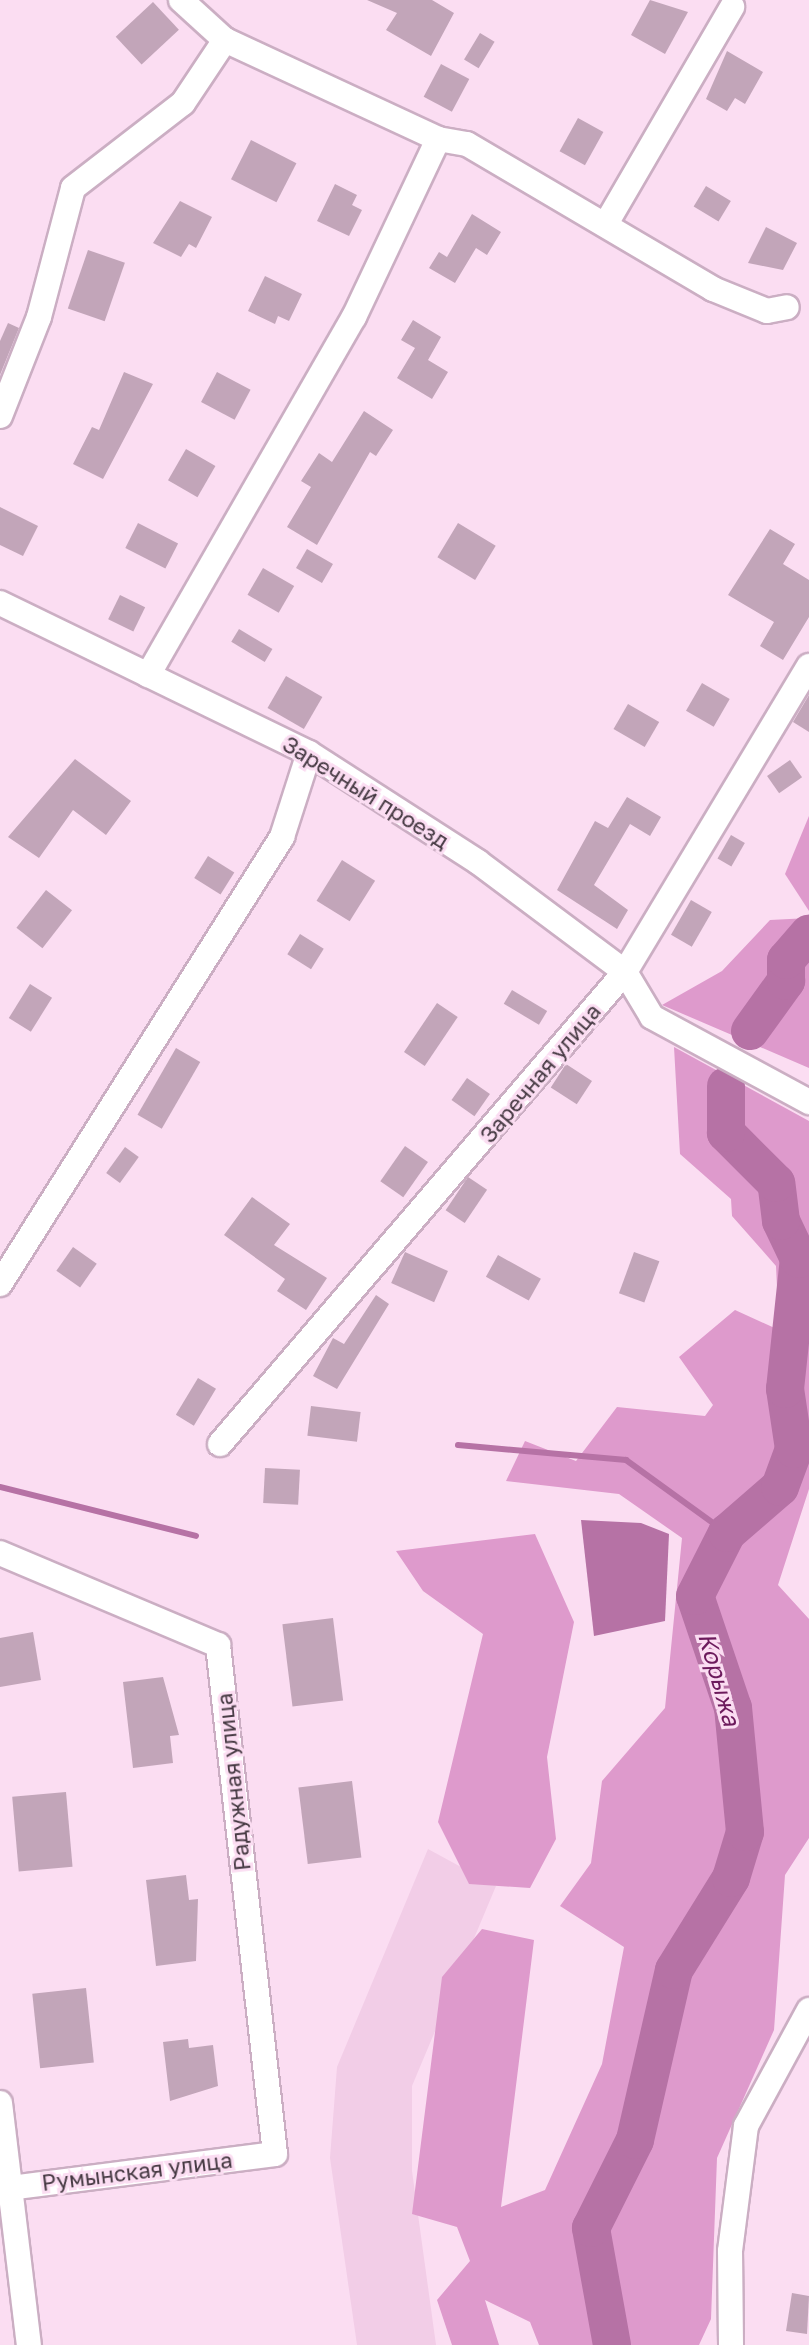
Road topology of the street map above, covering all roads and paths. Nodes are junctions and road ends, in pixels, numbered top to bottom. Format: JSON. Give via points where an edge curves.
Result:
{"nodes":[{"id":1,"x":181,"y":0,"type":"edge"},
{"id":2,"x":732,"y":7,"type":"dead end"},
{"id":3,"x":225,"y":40,"type":"junction"},
{"id":4,"x":438,"y":139,"type":"junction"},
{"id":5,"x":607,"y":222,"type":"junction"},
{"id":6,"x":787,"y":307,"type":"dead end"},
{"id":7,"x":0,"y":416,"type":"edge"},
{"id":8,"x":0,"y":603,"type":"edge"},
{"id":9,"x":809,"y":666,"type":"edge"},
{"id":10,"x":148,"y":675,"type":"junction"},
{"id":11,"x":309,"y":753,"type":"junction"},
{"id":12,"x":625,"y":972,"type":"junction"},
{"id":13,"x":807,"y":1098,"type":"edge"},
{"id":14,"x":0,"y":1284,"type":"edge"},
{"id":15,"x":220,"y":1444,"type":"dead end"},
{"id":16,"x":0,"y":1553,"type":"edge"},
{"id":17,"x":809,"y":2010,"type":"edge"},
{"id":18,"x":0,"y":2103,"type":"edge"},
{"id":19,"x":275,"y":2154,"type":"joint"},
{"id":20,"x":5,"y":2188,"type":"edge"},
{"id":21,"x":29,"y":2345,"type":"edge"},
{"id":22,"x":731,"y":2345,"type":"edge"}],
"edges":[{"from":1,"to":3,"type":"street"},
{"from":2,"to":5,"type":"street"},
{"from":3,"to":4,"type":"street"},
{"from":3,"to":7,"type":"street","via":[[183,103],[73,188],[39,317]]},
{"from":4,"to":5,"type":"street","via":[[467,144]]},
{"from":4,"to":10,"type":"street","via":[[354,317]]},
{"from":5,"to":6,"type":"street","via":[[713,289],[767,311]]},
{"from":8,"to":10,"type":"street","name":"Заречный проезд"},
{"from":9,"to":12,"type":"street","name":"Заречная улица"},
{"from":10,"to":11,"type":"street","name":"Заречный проезд"},
{"from":11,"to":12,"type":"street","name":"Заречный проезд","via":[[478,862]]},
{"from":11,"to":14,"type":"street","via":[[282,837]]},
{"from":12,"to":13,"type":"street","via":[[652,1017]]},
{"from":12,"to":15,"type":"street","name":"Заречная улица"},
{"from":16,"to":19,"type":"street","name":"Радужная улица","via":[[218,1645]]},
{"from":17,"to":22,"type":"street","via":[[746,2126],[730,2251]]},
{"from":18,"to":20,"type":"street"},
{"from":19,"to":20,"type":"street","name":"Румынская улица"},
{"from":20,"to":21,"type":"street"}]}
